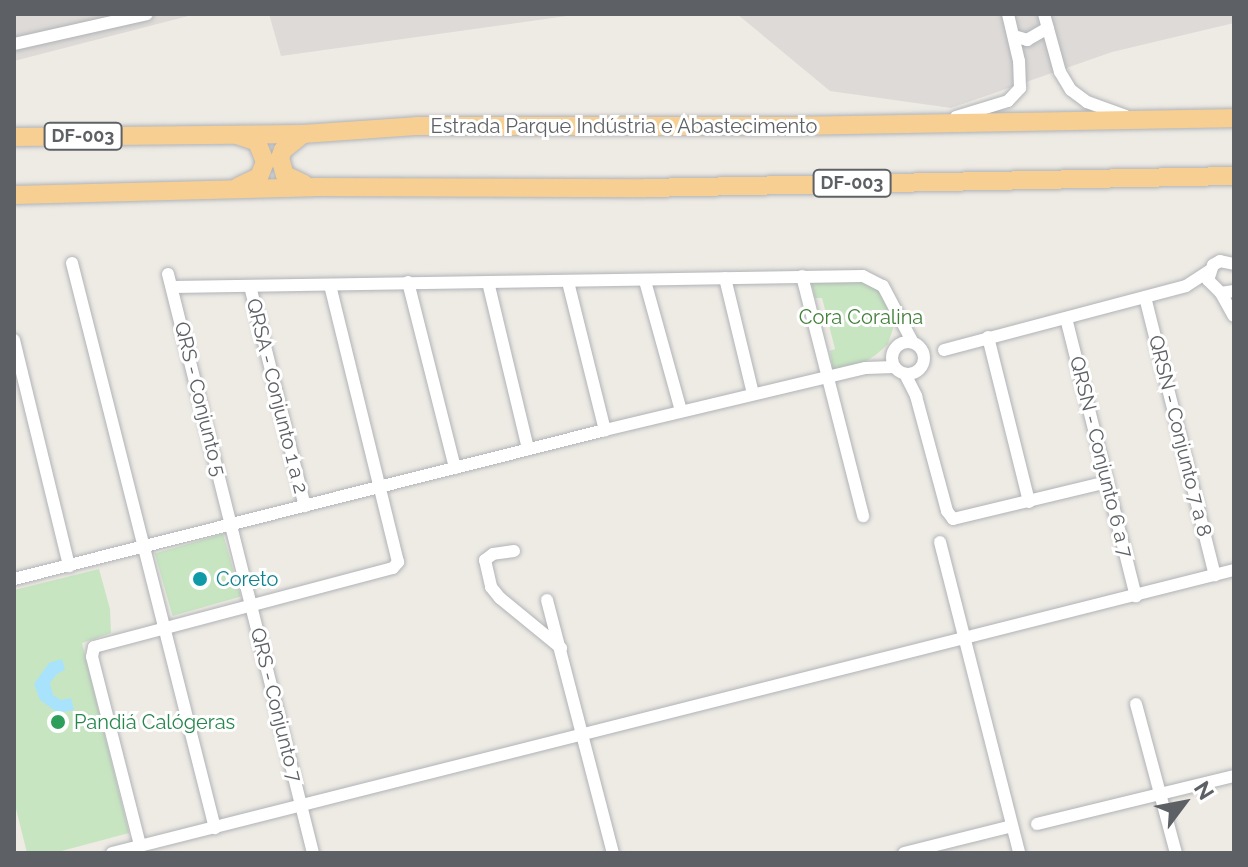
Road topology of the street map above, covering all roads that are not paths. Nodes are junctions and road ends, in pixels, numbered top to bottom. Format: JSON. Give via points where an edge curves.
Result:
{"nodes":[{"id":1,"x":147,"y":14,"type":"edge"},
{"id":2,"x":1008,"y":14,"type":"edge"},
{"id":3,"x":1044,"y":14,"type":"edge"},
{"id":4,"x":1048,"y":28,"type":"junction"},
{"id":5,"x":1014,"y":36,"type":"junction"},
{"id":6,"x":14,"y":44,"type":"edge"},
{"id":7,"x":1234,"y":118,"type":"edge"},
{"id":8,"x":1140,"y":121,"type":"junction"},
{"id":9,"x":929,"y":122,"type":"junction"},
{"id":10,"x":230,"y":133,"type":"junction"},
{"id":11,"x":303,"y":134,"type":"junction"},
{"id":12,"x":14,"y":137,"type":"edge"},
{"id":13,"x":1234,"y":176,"type":"edge"},
{"id":14,"x":314,"y":187,"type":"junction"},
{"id":15,"x":232,"y":189,"type":"junction"},
{"id":16,"x":14,"y":195,"type":"edge"},
{"id":17,"x":72,"y":263,"type":"dead end"},
{"id":18,"x":1234,"y":264,"type":"edge"},
{"id":19,"x":1209,"y":271,"type":"junction"},
{"id":20,"x":168,"y":274,"type":"dead end"},
{"id":21,"x":802,"y":276,"type":"junction"},
{"id":22,"x":725,"y":278,"type":"junction"},
{"id":23,"x":645,"y":281,"type":"junction"},
{"id":24,"x":408,"y":282,"type":"junction"},
{"id":25,"x":488,"y":282,"type":"junction"},
{"id":26,"x":568,"y":282,"type":"junction"},
{"id":27,"x":330,"y":285,"type":"junction"},
{"id":28,"x":250,"y":286,"type":"junction"},
{"id":29,"x":1186,"y":286,"type":"junction"},
{"id":30,"x":173,"y":287,"type":"junction"},
{"id":31,"x":1145,"y":297,"type":"junction"},
{"id":32,"x":1228,"y":299,"type":"edge"},
{"id":33,"x":899,"y":318,"type":"junction"},
{"id":34,"x":1066,"y":318,"type":"junction"},
{"id":35,"x":988,"y":337,"type":"junction"},
{"id":36,"x":14,"y":340,"type":"edge"},
{"id":37,"x":916,"y":345,"type":"junction"},
{"id":38,"x":893,"y":350,"type":"junction"},
{"id":39,"x":944,"y":350,"type":"junction"},
{"id":40,"x":866,"y":368,"type":"junction"},
{"id":41,"x":921,"y":368,"type":"junction"},
{"id":42,"x":899,"y":370,"type":"junction"},
{"id":43,"x":828,"y":377,"type":"junction"},
{"id":44,"x":753,"y":394,"type":"junction"},
{"id":45,"x":916,"y":396,"type":"junction"},
{"id":46,"x":681,"y":411,"type":"junction"},
{"id":47,"x":605,"y":430,"type":"junction"},
{"id":48,"x":528,"y":449,"type":"junction"},
{"id":49,"x":455,"y":468,"type":"junction"},
{"id":50,"x":1107,"y":482,"type":"junction"},
{"id":51,"x":381,"y":487,"type":"junction"},
{"id":52,"x":1029,"y":502,"type":"junction"},
{"id":53,"x":305,"y":506,"type":"junction"},
{"id":54,"x":863,"y":516,"type":"dead end"},
{"id":55,"x":231,"y":525,"type":"junction"},
{"id":56,"x":940,"y":542,"type":"dead end"},
{"id":57,"x":145,"y":547,"type":"junction"},
{"id":58,"x":514,"y":551,"type":"dead end"},
{"id":59,"x":69,"y":566,"type":"junction"},
{"id":60,"x":1234,"y":570,"type":"edge"},
{"id":61,"x":1215,"y":575,"type":"junction"},
{"id":62,"x":14,"y":579,"type":"edge"},
{"id":63,"x":1136,"y":596,"type":"junction"},
{"id":64,"x":547,"y":600,"type":"dead end"},
{"id":65,"x":251,"y":605,"type":"junction"},
{"id":66,"x":164,"y":627,"type":"junction"},
{"id":67,"x":966,"y":639,"type":"junction"},
{"id":68,"x":561,"y":648,"type":"junction"},
{"id":69,"x":1136,"y":704,"type":"dead end"},
{"id":70,"x":584,"y":736,"type":"junction"},
{"id":71,"x":1234,"y":776,"type":"edge"},
{"id":72,"x":1160,"y":793,"type":"junction"},
{"id":73,"x":301,"y":805,"type":"junction"},
{"id":74,"x":1037,"y":824,"type":"dead end"},
{"id":75,"x":1012,"y":826,"type":"junction"},
{"id":76,"x":215,"y":828,"type":"junction"},
{"id":77,"x":140,"y":845,"type":"junction"},
{"id":78,"x":112,"y":853,"type":"edge"},
{"id":79,"x":313,"y":853,"type":"edge"},
{"id":80,"x":613,"y":853,"type":"edge"},
{"id":81,"x":904,"y":853,"type":"edge"},
{"id":82,"x":1019,"y":853,"type":"edge"},
{"id":83,"x":1176,"y":853,"type":"edge"}],
"edges":[{"from":1,"to":6,"type":"street"},
{"from":2,"to":5,"type":"street"},
{"from":3,"to":4,"type":"street"},
{"from":4,"to":5,"type":"street","via":[[1027,40]]},
{"from":4,"to":8,"type":"street","via":[[1060,72],[1071,90],[1087,102]]},
{"from":5,"to":9,"type":"street","via":[[1022,78],[1016,96],[992,108]]},
{"from":7,"to":8,"type":"highway","name":"Estrada Parque Indústria e Abastecimento","number":"DF-003"},
{"from":8,"to":9,"type":"highway","name":"Estrada Parque Indústria e Abastecimento","number":"DF-003"},
{"from":9,"to":11,"type":"highway","name":"Estrada Parque Indústria e Abastecimento","number":"DF-003","via":[[416,126]]},
{"from":10,"to":11,"type":"highway","name":"Estrada Parque Indústria e Abastecimento","number":"DF-003"},
{"from":10,"to":12,"type":"highway","name":"Estrada Parque Indústria e Abastecimento","number":"DF-003"},
{"from":10,"to":15,"type":"highway","via":[[257,142],[265,162],[259,177]]},
{"from":11,"to":14,"type":"highway","via":[[283,150],[281,166],[291,181]]},
{"from":13,"to":14,"type":"highway","number":"DF-003","via":[[645,188]]},
{"from":14,"to":15,"type":"highway","number":"DF-003"},
{"from":15,"to":16,"type":"highway","number":"DF-003"},
{"from":17,"to":57,"type":"street"},
{"from":18,"to":19,"type":"street","via":[[1220,261]]},
{"from":19,"to":29,"type":"street"},
{"from":19,"to":32,"type":"street"},
{"from":20,"to":30,"type":"street","name":"QRS - Conjunto 5"},
{"from":21,"to":22,"type":"street"},
{"from":21,"to":33,"type":"street","via":[[871,278],[889,293]]},
{"from":21,"to":43,"type":"street"},
{"from":22,"to":23,"type":"street"},
{"from":22,"to":44,"type":"street"},
{"from":23,"to":26,"type":"street"},
{"from":23,"to":46,"type":"street"},
{"from":24,"to":25,"type":"street"},
{"from":24,"to":27,"type":"street"},
{"from":24,"to":49,"type":"street"},
{"from":25,"to":26,"type":"street"},
{"from":25,"to":48,"type":"street"},
{"from":26,"to":47,"type":"street"},
{"from":27,"to":28,"type":"street"},
{"from":27,"to":51,"type":"street"},
{"from":28,"to":30,"type":"street"},
{"from":28,"to":53,"type":"street","name":"QRSA - Conjunto 1 a 2"},
{"from":29,"to":31,"type":"street"},
{"from":29,"to":32,"type":"street"},
{"from":30,"to":55,"type":"street","name":"QRS - Conjunto 5"},
{"from":31,"to":34,"type":"street"},
{"from":31,"to":61,"type":"street","name":"QRSN - Conjunto 7 a 8"},
{"from":33,"to":37,"type":"street"},
{"from":33,"to":38,"type":"street"},
{"from":34,"to":35,"type":"street"},
{"from":34,"to":50,"type":"street","name":"QRSN - Conjunto 6 a 7"},
{"from":35,"to":39,"type":"street"},
{"from":35,"to":52,"type":"street"},
{"from":36,"to":59,"type":"street"},
{"from":37,"to":38,"type":"street","via":[[903,342]]},
{"from":37,"to":39,"type":"street"},
{"from":37,"to":41,"type":"street","via":[[924,356]]},
{"from":38,"to":40,"type":"street"},
{"from":38,"to":42,"type":"street"},
{"from":39,"to":41,"type":"street"},
{"from":40,"to":42,"type":"street"},
{"from":40,"to":43,"type":"street"},
{"from":41,"to":42,"type":"street"},
{"from":41,"to":45,"type":"street"},
{"from":42,"to":45,"type":"street"},
{"from":43,"to":44,"type":"street"},
{"from":43,"to":54,"type":"street"},
{"from":44,"to":46,"type":"street"},
{"from":45,"to":52,"type":"street","via":[[949,516],[962,520]]},
{"from":46,"to":47,"type":"street"},
{"from":47,"to":48,"type":"street"},
{"from":48,"to":49,"type":"street"},
{"from":49,"to":51,"type":"street"},
{"from":50,"to":52,"type":"street"},
{"from":50,"to":63,"type":"street","name":"QRSN - Conjunto 6 a 7"},
{"from":51,"to":53,"type":"street"},
{"from":51,"to":65,"type":"street","via":[[398,560],[393,568]]},
{"from":53,"to":55,"type":"street"},
{"from":55,"to":57,"type":"street"},
{"from":55,"to":65,"type":"street","name":"QRS - Conjunto 5"},
{"from":56,"to":67,"type":"street"},
{"from":57,"to":59,"type":"street"},
{"from":57,"to":66,"type":"street"},
{"from":58,"to":68,"type":"street","via":[[485,560],[491,587]]},
{"from":59,"to":62,"type":"street"},
{"from":60,"to":61,"type":"street"},
{"from":61,"to":63,"type":"street"},
{"from":63,"to":67,"type":"street"},
{"from":64,"to":68,"type":"street"},
{"from":65,"to":66,"type":"street"},
{"from":65,"to":73,"type":"street","name":"QRS - Conjunto 7"},
{"from":66,"to":76,"type":"street"},
{"from":66,"to":77,"type":"street","via":[[91,650]]},
{"from":67,"to":70,"type":"street"},
{"from":67,"to":75,"type":"street"},
{"from":68,"to":70,"type":"street"},
{"from":69,"to":72,"type":"street"},
{"from":70,"to":73,"type":"street"},
{"from":70,"to":80,"type":"street"},
{"from":71,"to":72,"type":"street"},
{"from":72,"to":74,"type":"street"},
{"from":72,"to":83,"type":"street"},
{"from":73,"to":76,"type":"street"},
{"from":73,"to":79,"type":"street","name":"QRS - Conjunto 7"},
{"from":75,"to":81,"type":"street"},
{"from":75,"to":82,"type":"street"},
{"from":76,"to":77,"type":"street"},
{"from":77,"to":78,"type":"street"}]}
